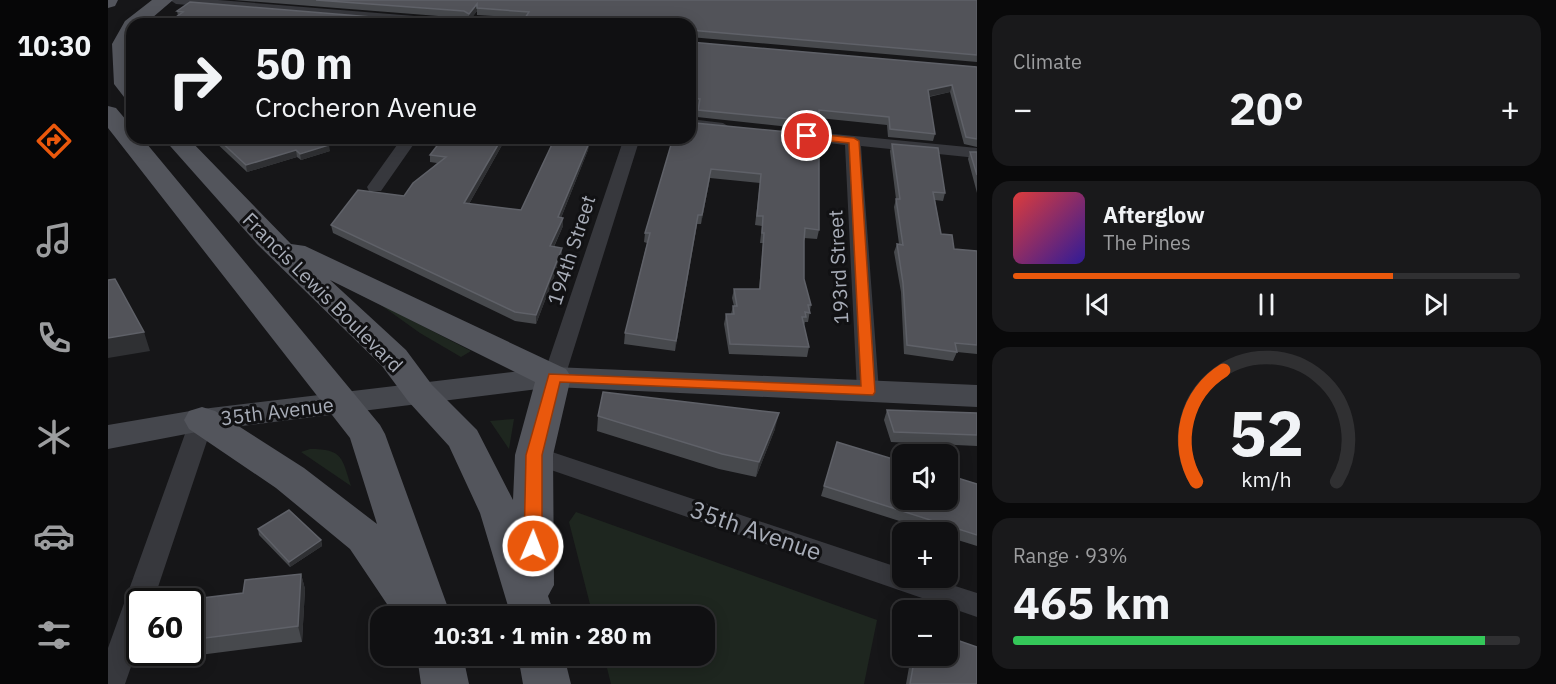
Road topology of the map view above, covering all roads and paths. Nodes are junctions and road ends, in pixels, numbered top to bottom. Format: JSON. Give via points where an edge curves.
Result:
{"nodes":[{"id":1,"x":139,"y":0,"type":"edge"},
{"id":2,"x":164,"y":0,"type":"edge"},
{"id":3,"x":176,"y":0,"type":"edge"},
{"id":4,"x":142,"y":18,"type":"edge"},
{"id":5,"x":392,"y":18,"type":"edge"},
{"id":6,"x":108,"y":22,"type":"edge"},
{"id":7,"x":126,"y":37,"type":"edge"},
{"id":8,"x":126,"y":60,"type":"edge"},
{"id":9,"x":108,"y":113,"type":"edge"},
{"id":10,"x":696,"y":125,"type":"edge"},
{"id":11,"x":737,"y":129,"type":"edge"},
{"id":12,"x":772,"y":133,"type":"edge"},
{"id":13,"x":126,"y":135,"type":"edge"},
{"id":14,"x":854,"y":141,"type":"junction"},
{"id":15,"x":134,"y":144,"type":"edge"},
{"id":16,"x":181,"y":144,"type":"edge"},
{"id":17,"x":406,"y":144,"type":"edge"},
{"id":18,"x":630,"y":144,"type":"edge"},
{"id":19,"x":977,"y":153,"type":"edge"},
{"id":20,"x":375,"y":187,"type":"dead end"},
{"id":21,"x":267,"y":238,"type":"junction"},
{"id":22,"x":554,"y":377,"type":"junction"},
{"id":23,"x":868,"y":392,"type":"junction"},
{"id":24,"x":420,"y":393,"type":"junction"},
{"id":25,"x":977,"y":396,"type":"edge"},
{"id":26,"x":342,"y":403,"type":"junction"},
{"id":27,"x":202,"y":420,"type":"junction"},
{"id":28,"x":108,"y":437,"type":"edge"},
{"id":29,"x":534,"y":455,"type":"junction"},
{"id":30,"x":413,"y":606,"type":"edge"},
{"id":31,"x":426,"y":606,"type":"edge"},
{"id":32,"x":528,"y":606,"type":"edge"},
{"id":33,"x":535,"y":606,"type":"edge"},
{"id":34,"x":977,"y":606,"type":"edge"},
{"id":35,"x":442,"y":666,"type":"edge"},
{"id":36,"x":543,"y":666,"type":"edge"},
{"id":37,"x":110,"y":684,"type":"edge"},
{"id":38,"x":445,"y":684,"type":"edge"},
{"id":39,"x":547,"y":684,"type":"edge"}],
"edges":[{"from":1,"to":6,"type":"main road"},
{"from":2,"to":4,"type":"main road"},
{"from":3,"to":5,"type":"street"},
{"from":7,"to":8,"type":"main road","via":[[122,44]]},
{"from":9,"to":13,"type":"main road"},
{"from":10,"to":11,"type":"street"},
{"from":12,"to":14,"type":"street"},
{"from":14,"to":19,"type":"street"},
{"from":14,"to":23,"type":"street","name":"193rd Street"},
{"from":15,"to":26,"type":"main road"},
{"from":16,"to":21,"type":"main road","name":"Francis Lewis Boulevard"},
{"from":17,"to":20,"type":"street"},
{"from":18,"to":22,"type":"street","name":"194th Street"},
{"from":21,"to":22,"type":"main road"},
{"from":21,"to":24,"type":"main road","name":"Francis Lewis Boulevard","via":[[394,358]]},
{"from":22,"to":23,"type":"street","name":"35th Avenue"},
{"from":22,"to":24,"type":"street","name":"35th Avenue"},
{"from":22,"to":29,"type":"main road"},
{"from":23,"to":25,"type":"street","name":"35th Avenue"},
{"from":24,"to":26,"type":"street","name":"35th Avenue"},
{"from":24,"to":32,"type":"main road","name":"Francis Lewis Boulevard","via":[[464,439],[500,513]]},
{"from":26,"to":27,"type":"street","name":"35th Avenue"},
{"from":26,"to":31,"type":"main road","via":[[367,434]]},
{"from":27,"to":28,"type":"street","name":"35th Avenue"},
{"from":27,"to":30,"type":"main road","via":[[290,478],[365,537]]},
{"from":27,"to":37,"type":"street"},
{"from":29,"to":33,"type":"main road"},
{"from":29,"to":34,"type":"street","name":"35th Avenue"},
{"from":35,"to":38,"type":"main road"},
{"from":36,"to":39,"type":"main road","name":"Francis Lewis Boulevard"}]}
